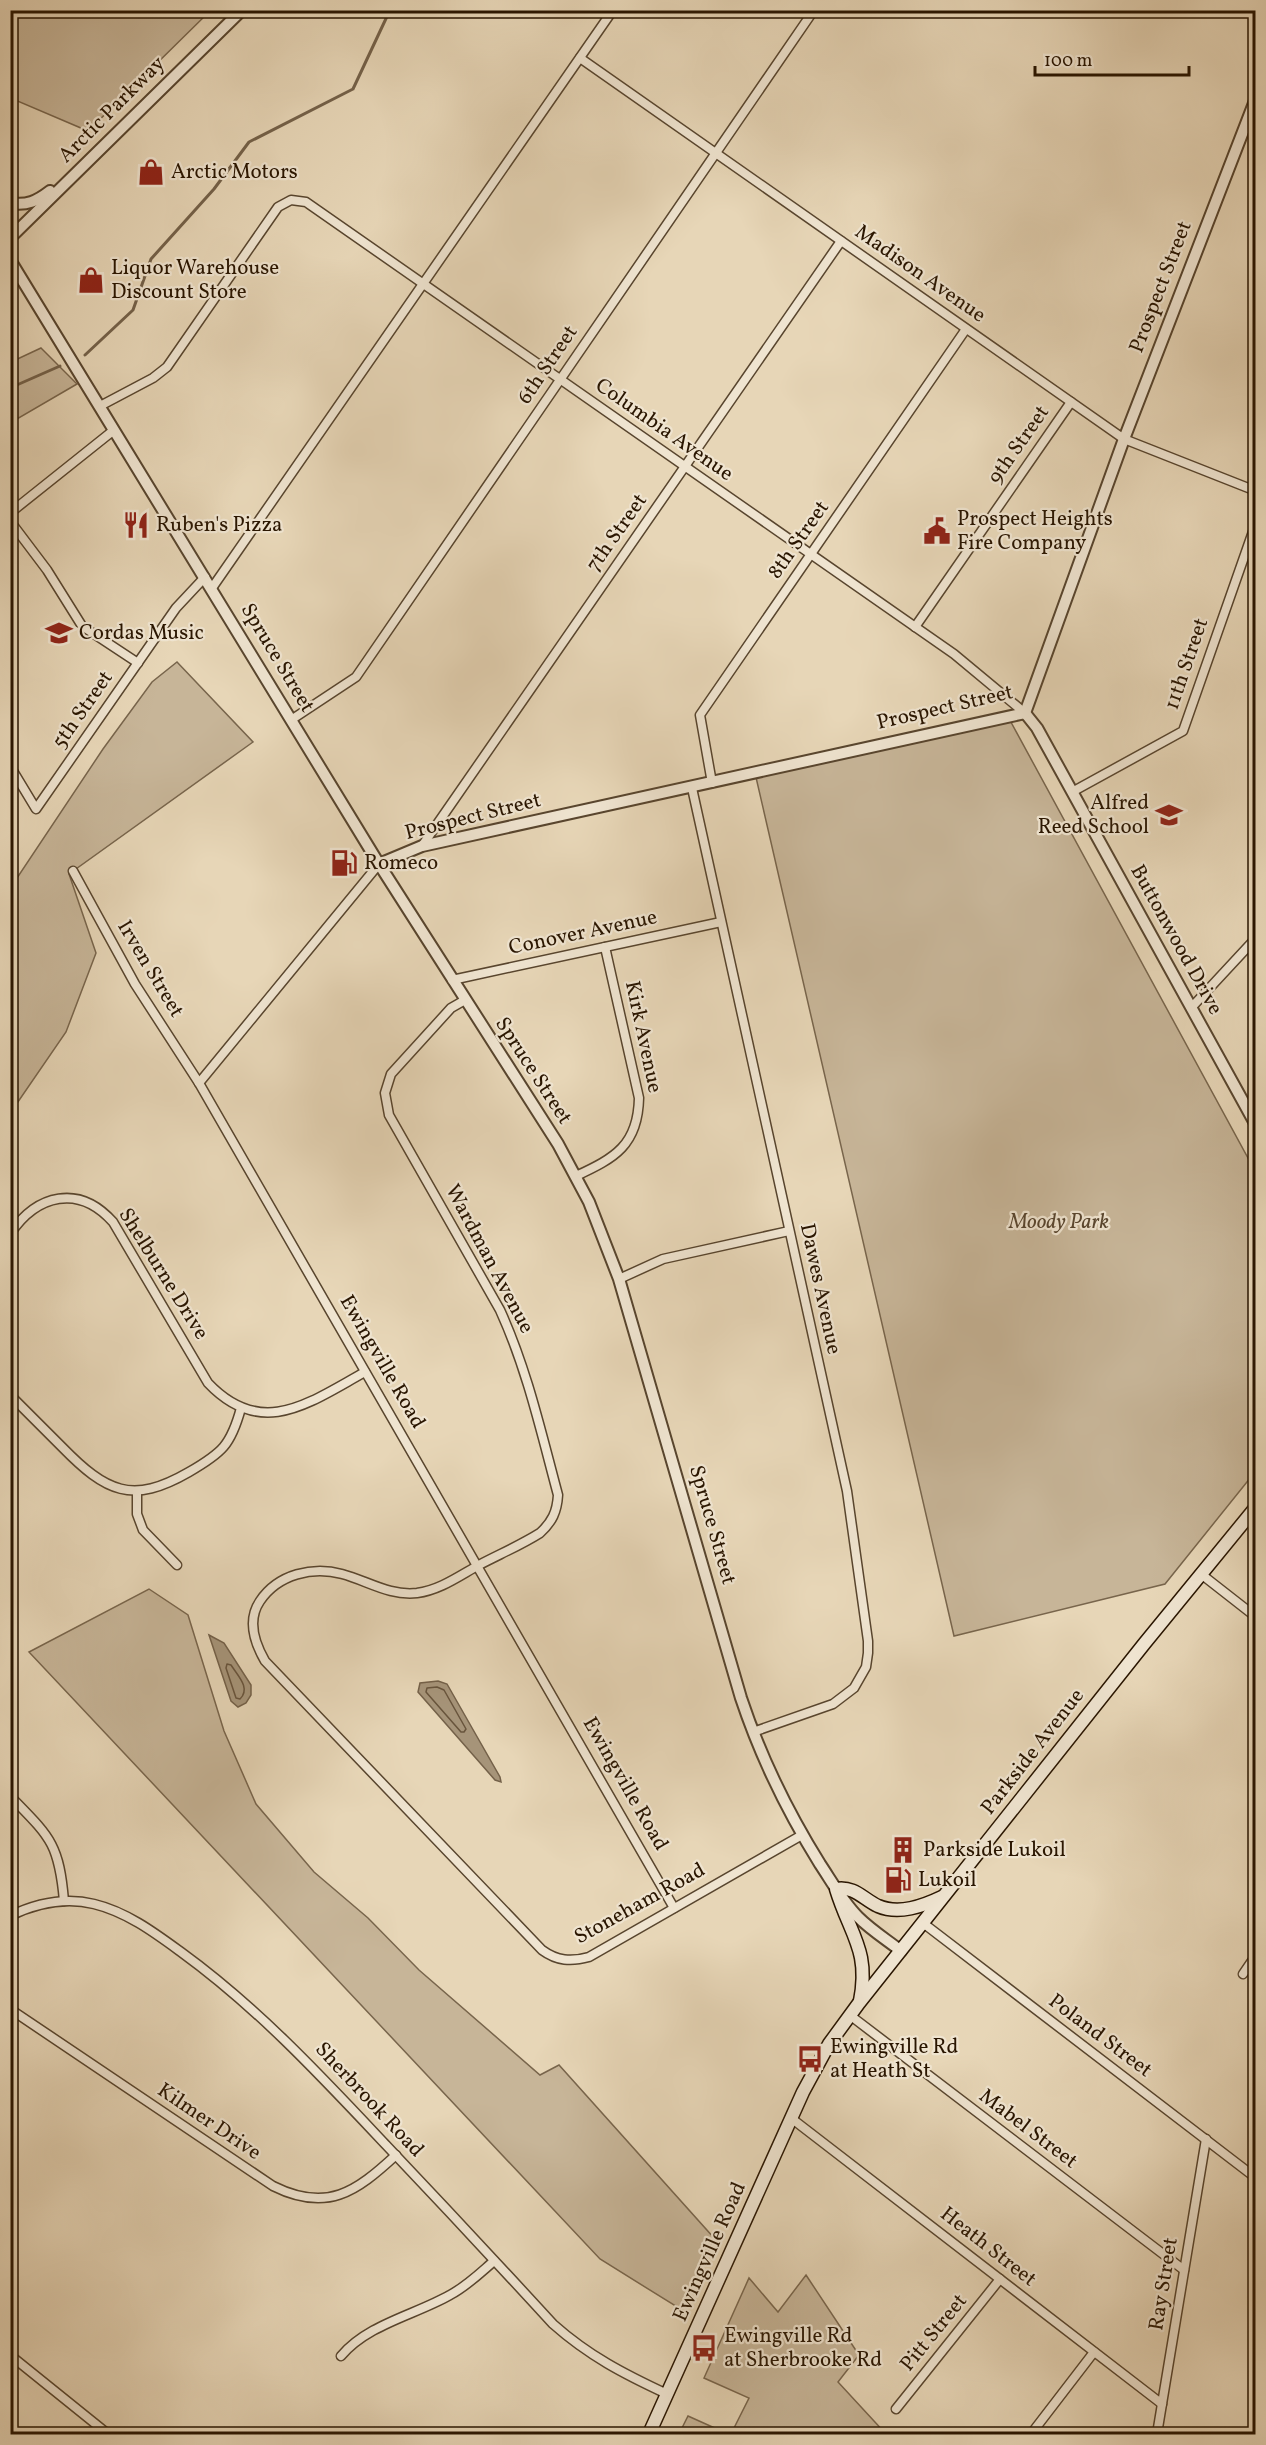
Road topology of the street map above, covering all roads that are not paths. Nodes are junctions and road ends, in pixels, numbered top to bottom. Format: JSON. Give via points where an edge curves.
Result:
{"nodes":[{"id":1,"x":242,"y":10,"type":"edge"},
{"id":2,"x":613,"y":10,"type":"edge"},
{"id":3,"x":814,"y":10,"type":"edge"},
{"id":4,"x":580,"y":58,"type":"junction"},
{"id":5,"x":1256,"y":98,"type":"edge"},
{"id":6,"x":97,"y":153,"type":"junction"},
{"id":7,"x":716,"y":153,"type":"junction"},
{"id":8,"x":10,"y":203,"type":"edge"},
{"id":9,"x":10,"y":238,"type":"edge"},
{"id":10,"x":842,"y":241,"type":"junction"},
{"id":11,"x":10,"y":260,"type":"edge"},
{"id":12,"x":424,"y":284,"type":"junction"},
{"id":13,"x":966,"y":329,"type":"junction"},
{"id":14,"x":560,"y":379,"type":"junction"},
{"id":15,"x":1071,"y":402,"type":"junction"},
{"id":16,"x":100,"y":406,"type":"junction"},
{"id":17,"x":114,"y":430,"type":"junction"},
{"id":18,"x":1124,"y":439,"type":"junction"},
{"id":19,"x":685,"y":466,"type":"junction"},
{"id":20,"x":1256,"y":490,"type":"edge"},
{"id":21,"x":10,"y":513,"type":"edge"},
{"id":22,"x":10,"y":521,"type":"edge"},
{"id":23,"x":1256,"y":524,"type":"edge"},
{"id":24,"x":811,"y":554,"type":"junction"},
{"id":25,"x":205,"y":578,"type":"junction"},
{"id":26,"x":212,"y":588,"type":"junction"},
{"id":27,"x":915,"y":627,"type":"junction"},
{"id":28,"x":138,"y":663,"type":"junction"},
{"id":29,"x":1025,"y":713,"type":"junction"},
{"id":30,"x":291,"y":720,"type":"junction"},
{"id":31,"x":10,"y":766,"type":"edge"},
{"id":32,"x":712,"y":783,"type":"junction"},
{"id":33,"x":692,"y":788,"type":"junction"},
{"id":34,"x":1072,"y":792,"type":"junction"},
{"id":35,"x":422,"y":846,"type":"junction"},
{"id":36,"x":379,"y":864,"type":"junction"},
{"id":37,"x":73,"y":871,"type":"dead end"},
{"id":38,"x":722,"y":922,"type":"junction"},
{"id":39,"x":1256,"y":938,"type":"edge"},
{"id":40,"x":606,"y":947,"type":"junction"},
{"id":41,"x":452,"y":980,"type":"junction"},
{"id":42,"x":465,"y":1000,"type":"junction"},
{"id":43,"x":1191,"y":1008,"type":"junction"},
{"id":44,"x":199,"y":1083,"type":"junction"},
{"id":45,"x":1256,"y":1125,"type":"edge"},
{"id":46,"x":576,"y":1176,"type":"junction"},
{"id":47,"x":789,"y":1231,"type":"junction"},
{"id":48,"x":10,"y":1234,"type":"edge"},
{"id":49,"x":619,"y":1279,"type":"junction"},
{"id":50,"x":365,"y":1372,"type":"junction"},
{"id":51,"x":10,"y":1395,"type":"edge"},
{"id":52,"x":241,"y":1408,"type":"junction"},
{"id":53,"x":137,"y":1491,"type":"junction"},
{"id":54,"x":1256,"y":1507,"type":"edge"},
{"id":55,"x":177,"y":1565,"type":"dead end"},
{"id":56,"x":478,"y":1566,"type":"junction"},
{"id":57,"x":1201,"y":1574,"type":"junction"},
{"id":58,"x":1256,"y":1617,"type":"edge"},
{"id":59,"x":753,"y":1732,"type":"junction"},
{"id":60,"x":10,"y":1796,"type":"edge"},
{"id":61,"x":802,"y":1834,"type":"junction"},
{"id":62,"x":836,"y":1889,"type":"junction"},
{"id":63,"x":945,"y":1895,"type":"junction"},
{"id":64,"x":64,"y":1901,"type":"junction"},
{"id":65,"x":504,"y":1908,"type":"joint"},
{"id":66,"x":674,"y":1908,"type":"junction"},
{"id":67,"x":10,"y":1916,"type":"edge"},
{"id":68,"x":923,"y":1923,"type":"junction"},
{"id":69,"x":901,"y":1951,"type":"junction"},
{"id":70,"x":1256,"y":1955,"type":"edge"},
{"id":71,"x":1243,"y":1974,"type":"dead end"},
{"id":72,"x":859,"y":2003,"type":"junction"},
{"id":73,"x":10,"y":2009,"type":"edge"},
{"id":74,"x":851,"y":2016,"type":"junction"},
{"id":75,"x":806,"y":2085,"type":"joint"},
{"id":76,"x":791,"y":2118,"type":"junction"},
{"id":77,"x":1206,"y":2139,"type":"junction"},
{"id":78,"x":396,"y":2155,"type":"junction"},
{"id":79,"x":1256,"y":2178,"type":"edge"},
{"id":80,"x":494,"y":2260,"type":"junction"},
{"id":81,"x":1184,"y":2270,"type":"junction"},
{"id":82,"x":1000,"y":2279,"type":"junction"},
{"id":83,"x":1094,"y":2352,"type":"junction"},
{"id":84,"x":10,"y":2355,"type":"edge"},
{"id":85,"x":341,"y":2356,"type":"dead end"},
{"id":86,"x":667,"y":2394,"type":"junction"},
{"id":87,"x":1162,"y":2404,"type":"junction"},
{"id":88,"x":896,"y":2409,"type":"dead end"},
{"id":89,"x":108,"y":2434,"type":"edge"},
{"id":90,"x":649,"y":2434,"type":"edge"},
{"id":91,"x":1031,"y":2434,"type":"edge"},
{"id":92,"x":1157,"y":2434,"type":"edge"}],
"edges":[{"from":1,"to":6,"type":"street","name":"Arctic Parkway"},
{"from":2,"to":4,"type":"street"},
{"from":3,"to":7,"type":"street","name":"6th Street"},
{"from":4,"to":7,"type":"street","name":"Madison Avenue"},
{"from":4,"to":12,"type":"street"},
{"from":5,"to":18,"type":"street","name":"Prospect Street"},
{"from":6,"to":8,"type":"street","via":[[34,202]]},
{"from":6,"to":9,"type":"street","name":"Arctic Parkway"},
{"from":7,"to":10,"type":"street","name":"Madison Avenue"},
{"from":7,"to":14,"type":"street","name":"6th Street"},
{"from":10,"to":13,"type":"street","name":"Madison Avenue"},
{"from":10,"to":19,"type":"street","name":"7th Street"},
{"from":11,"to":16,"type":"street","name":"Spruce Street"},
{"from":12,"to":14,"type":"street","name":"Columbia Avenue"},
{"from":12,"to":16,"type":"street","name":"Columbia Avenue","via":[[306,202],[284,202],[167,367]]},
{"from":12,"to":26,"type":"street"},
{"from":13,"to":15,"type":"street","name":"Madison Avenue"},
{"from":13,"to":24,"type":"street","name":"8th Street"},
{"from":14,"to":19,"type":"street","name":"Columbia Avenue"},
{"from":14,"to":30,"type":"street","name":"6th Street","via":[[356,677]]},
{"from":15,"to":18,"type":"street","name":"Madison Avenue"},
{"from":15,"to":27,"type":"street","name":"9th Street"},
{"from":16,"to":17,"type":"street","name":"Spruce Street"},
{"from":17,"to":21,"type":"street"},
{"from":17,"to":25,"type":"street","name":"Spruce Street"},
{"from":18,"to":20,"type":"street","name":"Madison Avenue"},
{"from":18,"to":29,"type":"street","name":"Prospect Street"},
{"from":19,"to":24,"type":"street","name":"Columbia Avenue"},
{"from":19,"to":35,"type":"street","name":"7th Street"},
{"from":22,"to":28,"type":"street","via":[[82,626]]},
{"from":23,"to":34,"type":"street","name":"11th Street","via":[[1183,731]]},
{"from":24,"to":27,"type":"street","name":"Columbia Avenue"},
{"from":24,"to":32,"type":"street","name":"8th Street","via":[[700,715]]},
{"from":25,"to":26,"type":"street","name":"Spruce Street"},
{"from":25,"to":28,"type":"street","name":"5th Street","via":[[176,608]]},
{"from":26,"to":30,"type":"street","name":"Spruce Street"},
{"from":27,"to":29,"type":"street","name":"Columbia Avenue"},
{"from":28,"to":31,"type":"street","name":"5th Street","via":[[36,809]]},
{"from":29,"to":32,"type":"street","name":"Prospect Street"},
{"from":29,"to":34,"type":"street","name":"Buttonwood Drive"},
{"from":30,"to":36,"type":"street","name":"Spruce Street"},
{"from":32,"to":33,"type":"street","name":"Prospect Street"},
{"from":33,"to":35,"type":"street","name":"Prospect Street"},
{"from":33,"to":38,"type":"street","name":"Dawes Avenue"},
{"from":34,"to":43,"type":"street","name":"Buttonwood Drive"},
{"from":35,"to":36,"type":"street","name":"Prospect Street"},
{"from":36,"to":41,"type":"street","name":"Spruce Street"},
{"from":36,"to":44,"type":"street"},
{"from":37,"to":44,"type":"street","name":"Irven Street","via":[[135,984]]},
{"from":38,"to":40,"type":"street","name":"Conover Avenue"},
{"from":38,"to":47,"type":"street","name":"Dawes Avenue"},
{"from":39,"to":43,"type":"street"},
{"from":40,"to":41,"type":"street","name":"Conover Avenue"},
{"from":40,"to":46,"type":"street","name":"Kirk Avenue","via":[[639,1112],[624,1147]]},
{"from":41,"to":42,"type":"street","name":"Spruce Street"},
{"from":42,"to":46,"type":"street","name":"Spruce Street"},
{"from":42,"to":56,"type":"street","name":"Wardman Avenue","via":[[451,1008],[392,1074],[386,1104],[510,1332],[558,1495],[554,1516],[540,1533]]},
{"from":43,"to":45,"type":"street","name":"Buttonwood Drive"},
{"from":44,"to":50,"type":"street","name":"Ewingville Road"},
{"from":46,"to":49,"type":"street","name":"Spruce Street"},
{"from":47,"to":49,"type":"street","via":[[663,1259]]},
{"from":47,"to":59,"type":"street","name":"Dawes Avenue","via":[[847,1491],[868,1653],[861,1678],[844,1697]]},
{"from":48,"to":52,"type":"street","name":"Shelburne Drive","via":[[26,1213],[60,1198],[83,1200],[105,1213],[208,1383]]},
{"from":49,"to":59,"type":"street","name":"Spruce Street"},
{"from":50,"to":52,"type":"street","name":"Shelburne Drive","via":[[290,1411],[264,1413]]},
{"from":50,"to":56,"type":"street","name":"Ewingville Road"},
{"from":51,"to":53,"type":"street","via":[[87,1473],[109,1486]]},
{"from":52,"to":53,"type":"street","via":[[231,1439],[215,1457],[171,1483]]},
{"from":53,"to":55,"type":"street","via":[[143,1530]]},
{"from":54,"to":57,"type":"main road","name":"Parkside Avenue"},
{"from":56,"to":65,"type":"street","name":"Wardman Avenue","via":[[436,1589],[401,1594],[342,1574],[318,1570],[296,1574],[262,1598],[256,1608],[253,1633],[265,1660]]},
{"from":56,"to":66,"type":"street","name":"Ewingville Road"},
{"from":57,"to":58,"type":"street"},
{"from":57,"to":63,"type":"main road","name":"Parkside Avenue"},
{"from":59,"to":61,"type":"street","name":"Spruce Street","via":[[771,1777]]},
{"from":60,"to":64,"type":"street","via":[[41,1828],[57,1853]]},
{"from":61,"to":62,"type":"street","name":"Spruce Street"},
{"from":61,"to":66,"type":"street","name":"Stoneham Road"},
{"from":62,"to":63,"type":"main road","via":[[846,1887],[879,1906],[895,1909],[911,1909]]},
{"from":62,"to":69,"type":"street","name":"Spruce Street","via":[[858,1917]]},
{"from":62,"to":72,"type":"main road","via":[[861,1953],[864,1982]]},
{"from":63,"to":68,"type":"main road","name":"Parkside Avenue"},
{"from":64,"to":67,"type":"street","name":"Sherbrook Road"},
{"from":64,"to":78,"type":"street","name":"Sherbrook Road","via":[[95,1904],[117,1912],[160,1936],[202,1968],[285,2039]]},
{"from":65,"to":66,"type":"street","name":"Stoneham Road","via":[[542,1950],[569,1960],[588,1957]]},
{"from":68,"to":69,"type":"main road","name":"Parkside Avenue"},
{"from":68,"to":77,"type":"street","name":"Poland Street"},
{"from":69,"to":72,"type":"main road","name":"Parkside Avenue"},
{"from":70,"to":71,"type":"street"},
{"from":72,"to":74,"type":"main road","name":"Parkside Avenue"},
{"from":73,"to":78,"type":"street","name":"Kilmer Drive","via":[[284,2192],[314,2198],[341,2194],[369,2180]]},
{"from":74,"to":75,"type":"main road","name":"Parkside Avenue"},
{"from":74,"to":81,"type":"street","name":"Mabel Street"},
{"from":75,"to":76,"type":"main road","name":"Ewingville Road"},
{"from":76,"to":82,"type":"street","name":"Heath Street"},
{"from":76,"to":86,"type":"main road","name":"Ewingville Road"},
{"from":77,"to":79,"type":"street","name":"Poland Street"},
{"from":77,"to":81,"type":"street","name":"Ray Street"},
{"from":78,"to":80,"type":"street","name":"Sherbrook Road"},
{"from":80,"to":85,"type":"street","via":[[449,2296],[364,2336]]},
{"from":80,"to":86,"type":"street","name":"Sherbrook Road","via":[[573,2342],[618,2371]]},
{"from":81,"to":87,"type":"street","name":"Ray Street"},
{"from":82,"to":83,"type":"street","name":"Heath Street"},
{"from":82,"to":88,"type":"street","name":"Pitt Street"},
{"from":83,"to":87,"type":"street","name":"Heath Street"},
{"from":83,"to":91,"type":"street"},
{"from":84,"to":89,"type":"street"},
{"from":86,"to":90,"type":"main road","name":"Ewingville Road"},
{"from":87,"to":92,"type":"street","name":"Ray Street"}]}
